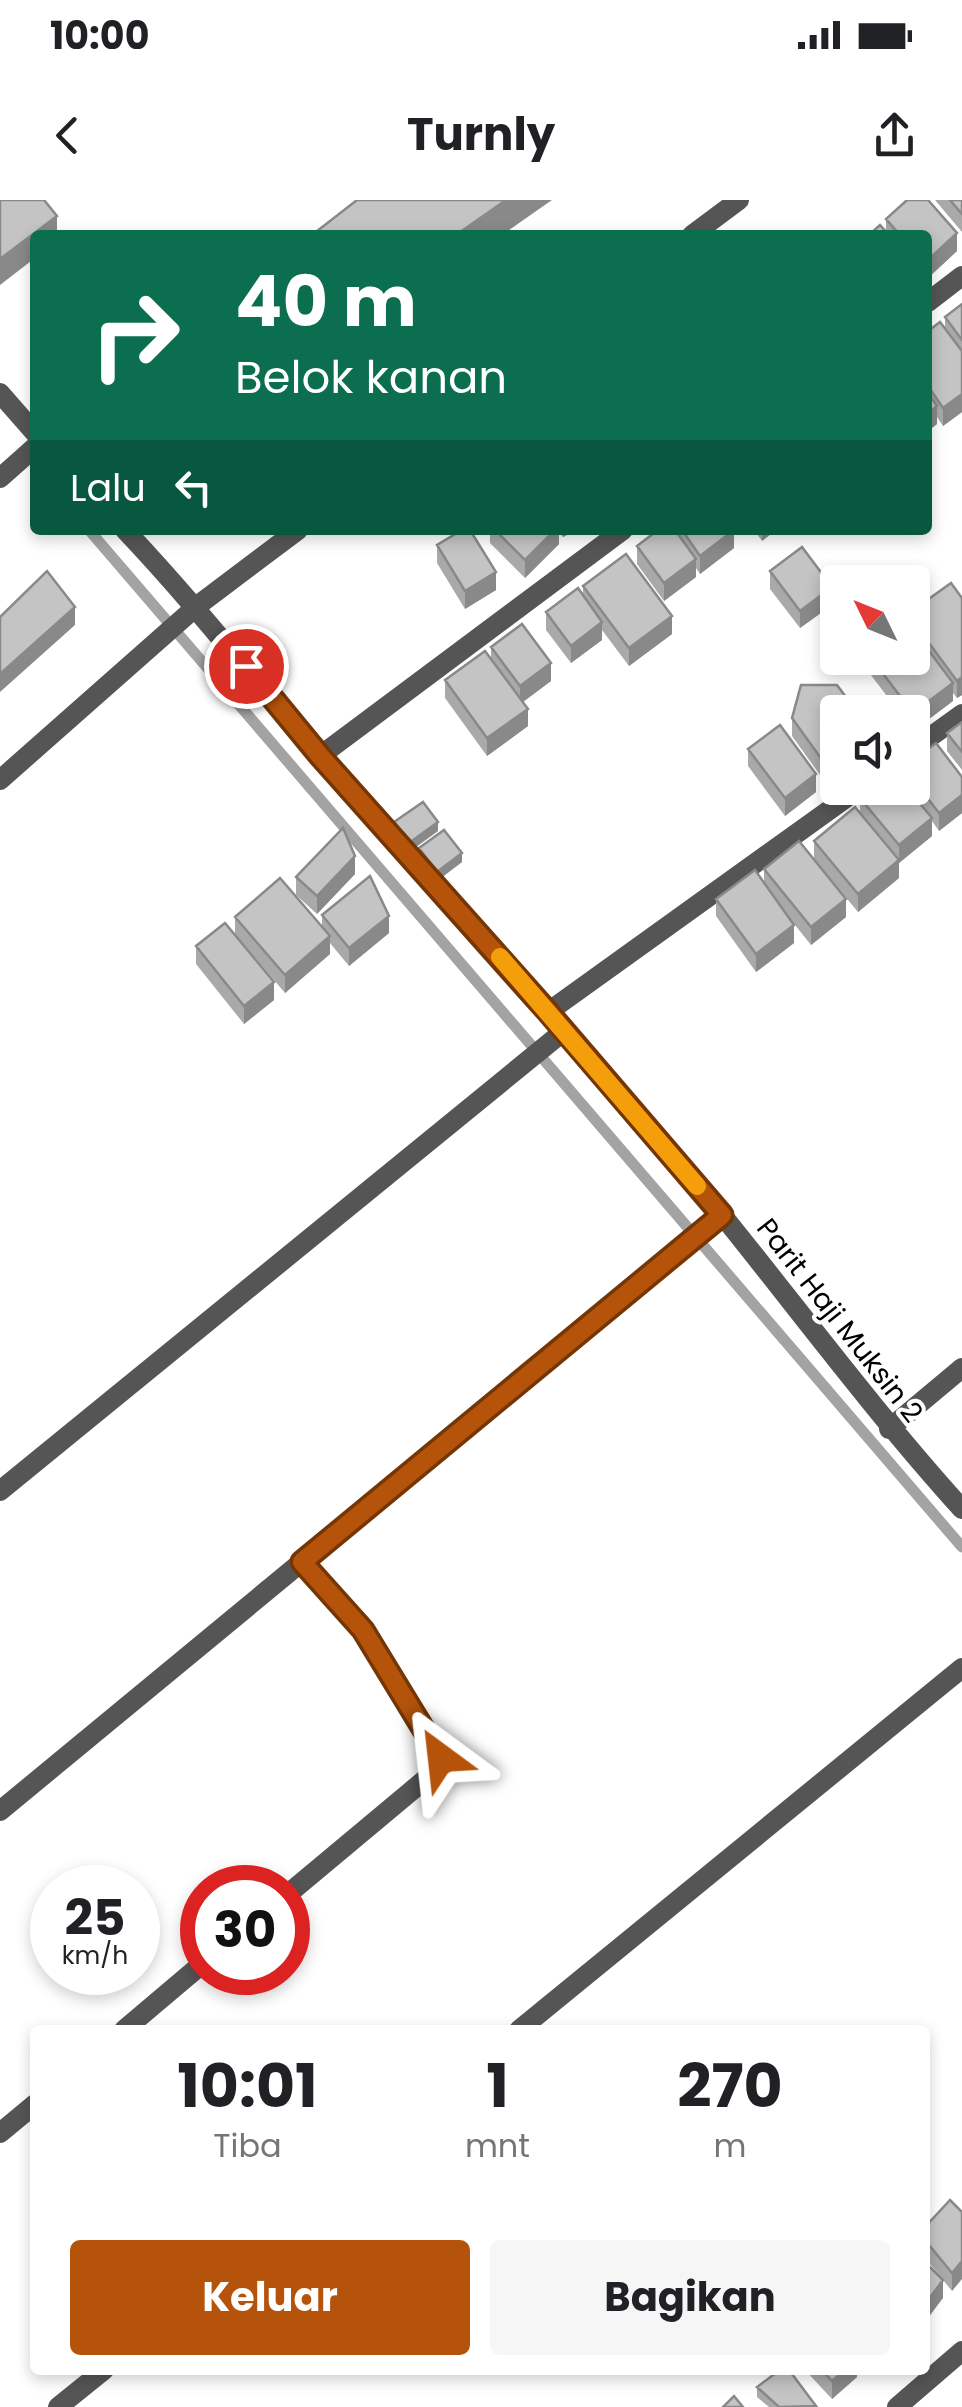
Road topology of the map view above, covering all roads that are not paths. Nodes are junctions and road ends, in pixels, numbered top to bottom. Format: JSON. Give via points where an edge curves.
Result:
{"nodes":[{"id":1,"x":739,"y":200,"type":"edge"},
{"id":2,"x":699,"y":230,"type":"edge"},
{"id":3,"x":962,"y":276,"type":"edge"},
{"id":4,"x":932,"y":299,"type":"edge"},
{"id":5,"x":0,"y":393,"type":"edge"},
{"id":6,"x":30,"y":426,"type":"edge"},
{"id":7,"x":30,"y":451,"type":"edge"},
{"id":8,"x":0,"y":478,"type":"edge"},
{"id":9,"x":131,"y":535,"type":"edge"},
{"id":10,"x":291,"y":535,"type":"edge"},
{"id":11,"x":616,"y":535,"type":"edge"},
{"id":12,"x":197,"y":606,"type":"junction"},
{"id":13,"x":962,"y":714,"type":"edge"},
{"id":14,"x":930,"y":737,"type":"edge"},
{"id":15,"x":320,"y":756,"type":"junction"},
{"id":16,"x":0,"y":780,"type":"edge"},
{"id":17,"x":836,"y":805,"type":"edge"},
{"id":18,"x":548,"y":1012,"type":"junction"},
{"id":19,"x":564,"y":1031,"type":"junction"},
{"id":20,"x":722,"y":1215,"type":"junction"},
{"id":21,"x":962,"y":1368,"type":"edge"},
{"id":22,"x":889,"y":1429,"type":"junction"},
{"id":23,"x":0,"y":1491,"type":"edge"},
{"id":24,"x":962,"y":1510,"type":"edge"},
{"id":25,"x":302,"y":1562,"type":"junction"},
{"id":26,"x":962,"y":1668,"type":"edge"},
{"id":27,"x":0,"y":1810,"type":"edge"},
{"id":28,"x":310,"y":1875,"type":"edge"},
{"id":29,"x":180,"y":1983,"type":"edge"},
{"id":30,"x":130,"y":2025,"type":"edge"},
{"id":31,"x":525,"y":2025,"type":"edge"},
{"id":32,"x":30,"y":2108,"type":"edge"},
{"id":33,"x":0,"y":2133,"type":"edge"},
{"id":34,"x":962,"y":2352,"type":"edge"},
{"id":35,"x":98,"y":2375,"type":"edge"},
{"id":36,"x":58,"y":2407,"type":"edge"},
{"id":37,"x":897,"y":2407,"type":"edge"}],
"edges":[{"from":1,"to":2,"type":"street"},
{"from":3,"to":4,"type":"street"},
{"from":5,"to":6,"type":"street"},
{"from":7,"to":8,"type":"street"},
{"from":9,"to":12,"type":"street","name":"Parit Haji Muksin 2"},
{"from":10,"to":12,"type":"street"},
{"from":11,"to":15,"type":"street"},
{"from":12,"to":15,"type":"street","name":"Parit Haji Muksin 2"},
{"from":12,"to":16,"type":"street"},
{"from":13,"to":14,"type":"street"},
{"from":15,"to":18,"type":"street","name":"Parit Haji Muksin 2"},
{"from":17,"to":18,"type":"street"},
{"from":18,"to":19,"type":"street","name":"Parit Haji Muksin 2"},
{"from":19,"to":20,"type":"street","name":"Parit Haji Muksin 2"},
{"from":19,"to":23,"type":"street"},
{"from":20,"to":22,"type":"street","name":"Parit Haji Muksin 2"},
{"from":20,"to":25,"type":"street"},
{"from":21,"to":22,"type":"street"},
{"from":22,"to":24,"type":"street","name":"Parit Haji Muksin 2"},
{"from":25,"to":27,"type":"street"},
{"from":25,"to":28,"type":"street","via":[[363,1630],[441,1758]]},
{"from":26,"to":31,"type":"street"},
{"from":29,"to":30,"type":"street"},
{"from":32,"to":33,"type":"street"},
{"from":34,"to":37,"type":"street"},
{"from":35,"to":36,"type":"street"}]}
